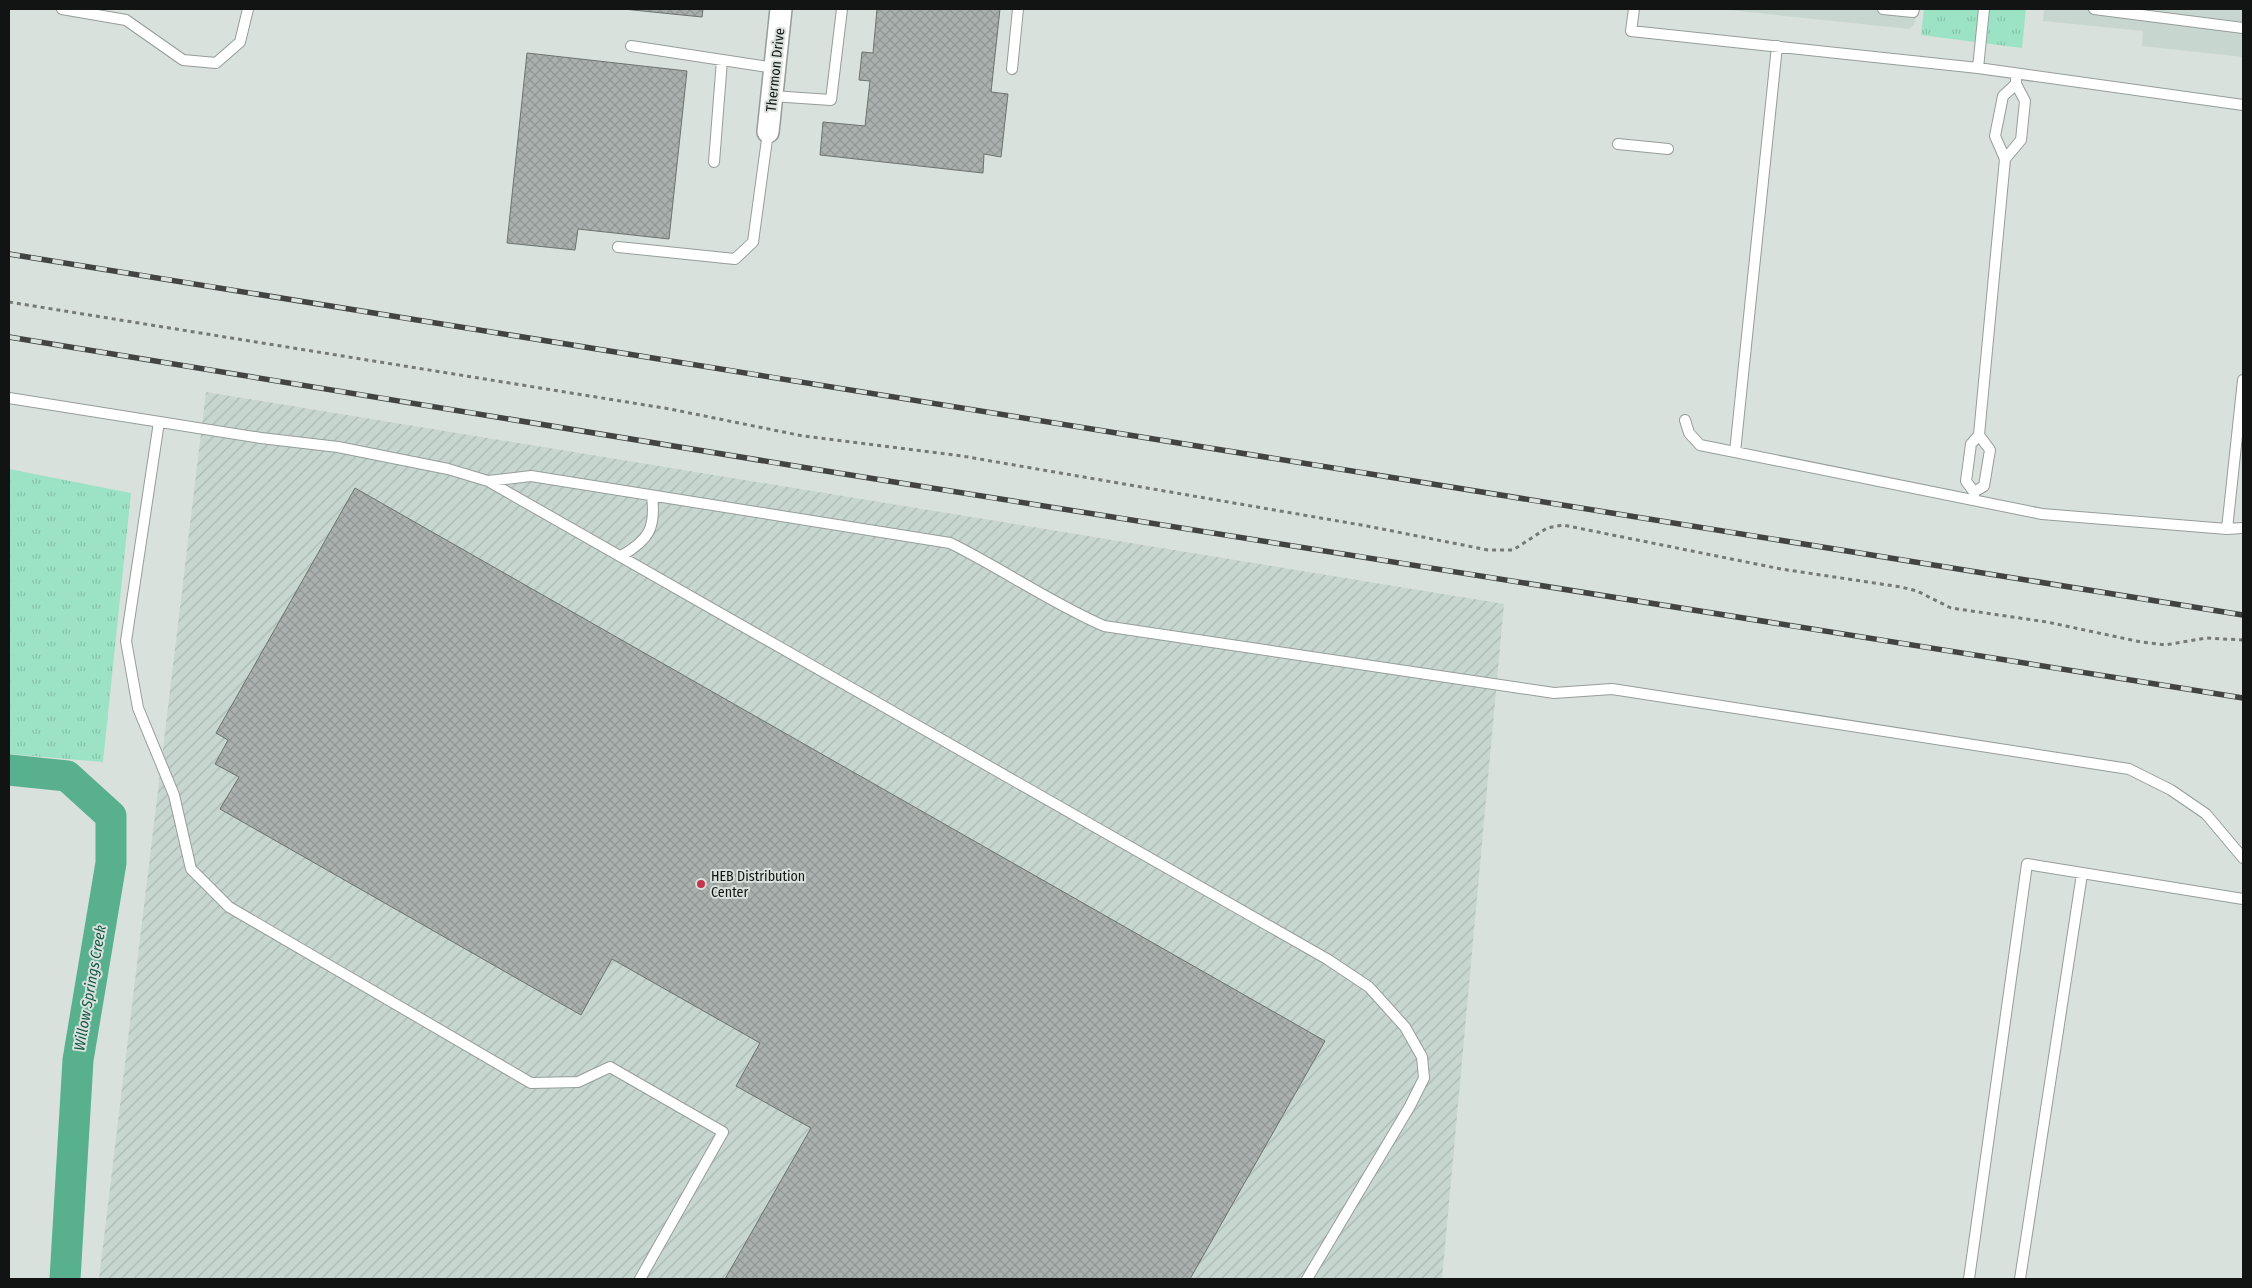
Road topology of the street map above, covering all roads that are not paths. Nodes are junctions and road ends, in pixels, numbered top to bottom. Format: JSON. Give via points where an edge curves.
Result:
{"nodes":[{"id":1,"x":62,"y":9,"type":"edge"},
{"id":2,"x":248,"y":9,"type":"edge"},
{"id":3,"x":782,"y":9,"type":"edge"},
{"id":4,"x":842,"y":9,"type":"edge"},
{"id":5,"x":1018,"y":9,"type":"edge"},
{"id":6,"x":1634,"y":9,"type":"edge"},
{"id":7,"x":1883,"y":9,"type":"edge"},
{"id":8,"x":1914,"y":9,"type":"edge"},
{"id":9,"x":1984,"y":9,"type":"edge"},
{"id":10,"x":2094,"y":9,"type":"edge"},
{"id":11,"x":2243,"y":28,"type":"edge"},
{"id":12,"x":631,"y":46,"type":"dead end"},
{"id":13,"x":1777,"y":46,"type":"junction"},
{"id":14,"x":722,"y":60,"type":"junction"},
{"id":15,"x":775,"y":68,"type":"junction"},
{"id":16,"x":1978,"y":68,"type":"junction"},
{"id":17,"x":1012,"y":69,"type":"dead end"},
{"id":18,"x":2016,"y":72,"type":"junction"},
{"id":19,"x":2016,"y":84,"type":"junction"},
{"id":20,"x":772,"y":96,"type":"junction"},
{"id":21,"x":2243,"y":105,"type":"edge"},
{"id":22,"x":768,"y":132,"type":"joint"},
{"id":23,"x":1618,"y":144,"type":"dead end"},
{"id":24,"x":1668,"y":149,"type":"dead end"},
{"id":25,"x":2005,"y":159,"type":"junction"},
{"id":26,"x":714,"y":162,"type":"dead end"},
{"id":27,"x":618,"y":247,"type":"dead end"},
{"id":28,"x":2243,"y":380,"type":"edge"},
{"id":29,"x":9,"y":398,"type":"edge"},
{"id":30,"x":1685,"y":420,"type":"dead end"},
{"id":31,"x":159,"y":422,"type":"junction"},
{"id":32,"x":1979,"y":435,"type":"junction"},
{"id":33,"x":1735,"y":452,"type":"junction"},
{"id":34,"x":488,"y":481,"type":"junction"},
{"id":35,"x":652,"y":496,"type":"junction"},
{"id":36,"x":1974,"y":496,"type":"junction"},
{"id":37,"x":2243,"y":528,"type":"edge"},
{"id":38,"x":2227,"y":529,"type":"junction"},
{"id":39,"x":621,"y":556,"type":"junction"},
{"id":40,"x":2243,"y":858,"type":"edge"},
{"id":41,"x":2082,"y":874,"type":"junction"},
{"id":42,"x":2243,"y":899,"type":"edge"},
{"id":43,"x":640,"y":1279,"type":"edge"},
{"id":44,"x":1307,"y":1279,"type":"edge"},
{"id":45,"x":1969,"y":1279,"type":"edge"},
{"id":46,"x":2020,"y":1279,"type":"edge"}],
"edges":[{"from":1,"to":2,"type":"lane","via":[[126,20],[183,60],[216,63],[240,42]]},
{"from":3,"to":15,"type":"street","name":"Thermon Drive"},
{"from":4,"to":20,"type":"lane","via":[[831,100]]},
{"from":5,"to":17,"type":"lane"},
{"from":6,"to":13,"type":"lane","via":[[1630,30]]},
{"from":7,"to":8,"type":"lane","via":[[1913,12]]},
{"from":9,"to":16,"type":"lane"},
{"from":10,"to":11,"type":"lane"},
{"from":12,"to":14,"type":"lane"},
{"from":13,"to":16,"type":"lane"},
{"from":13,"to":33,"type":"lane"},
{"from":14,"to":15,"type":"lane"},
{"from":14,"to":26,"type":"lane"},
{"from":15,"to":20,"type":"street","name":"Thermon Drive"},
{"from":16,"to":18,"type":"lane"},
{"from":18,"to":19,"type":"lane"},
{"from":18,"to":21,"type":"lane"},
{"from":19,"to":25,"type":"lane","via":[[2025,101],[2021,140]]},
{"from":19,"to":25,"type":"lane","via":[[2003,96],[1995,136]]},
{"from":20,"to":22,"type":"street","name":"Thermon Drive"},
{"from":22,"to":27,"type":"lane","via":[[753,242],[735,260]]},
{"from":23,"to":24,"type":"lane"},
{"from":25,"to":32,"type":"lane"},
{"from":28,"to":38,"type":"lane"},
{"from":29,"to":31,"type":"lane"},
{"from":30,"to":33,"type":"lane","via":[[1689,433],[1700,445]]},
{"from":31,"to":34,"type":"lane","via":[[338,447],[448,469]]},
{"from":31,"to":43,"type":"lane","via":[[126,642],[138,708],[174,795],[191,869],[229,906],[531,1083],[578,1082],[610,1067],[723,1132]]},
{"from":32,"to":36,"type":"lane","via":[[1971,444],[1966,481]]},
{"from":32,"to":36,"type":"lane","via":[[1990,450],[1984,486]]},
{"from":33,"to":36,"type":"lane"},
{"from":34,"to":35,"type":"lane","via":[[531,476]]},
{"from":34,"to":39,"type":"lane"},
{"from":35,"to":39,"type":"lane","via":[[652,529],[638,546]]},
{"from":35,"to":40,"type":"lane","via":[[950,543],[1064,608],[1104,626],[1554,693],[1612,688],[2129,769],[2170,790],[2206,814]]},
{"from":36,"to":38,"type":"lane","via":[[2042,514]]},
{"from":37,"to":38,"type":"lane"},
{"from":39,"to":44,"type":"lane","via":[[1228,901],[1368,987],[1405,1027],[1422,1057],[1424,1078]]},
{"from":41,"to":42,"type":"lane"},
{"from":41,"to":45,"type":"lane","via":[[2027,864]]},
{"from":41,"to":46,"type":"lane"}]}
